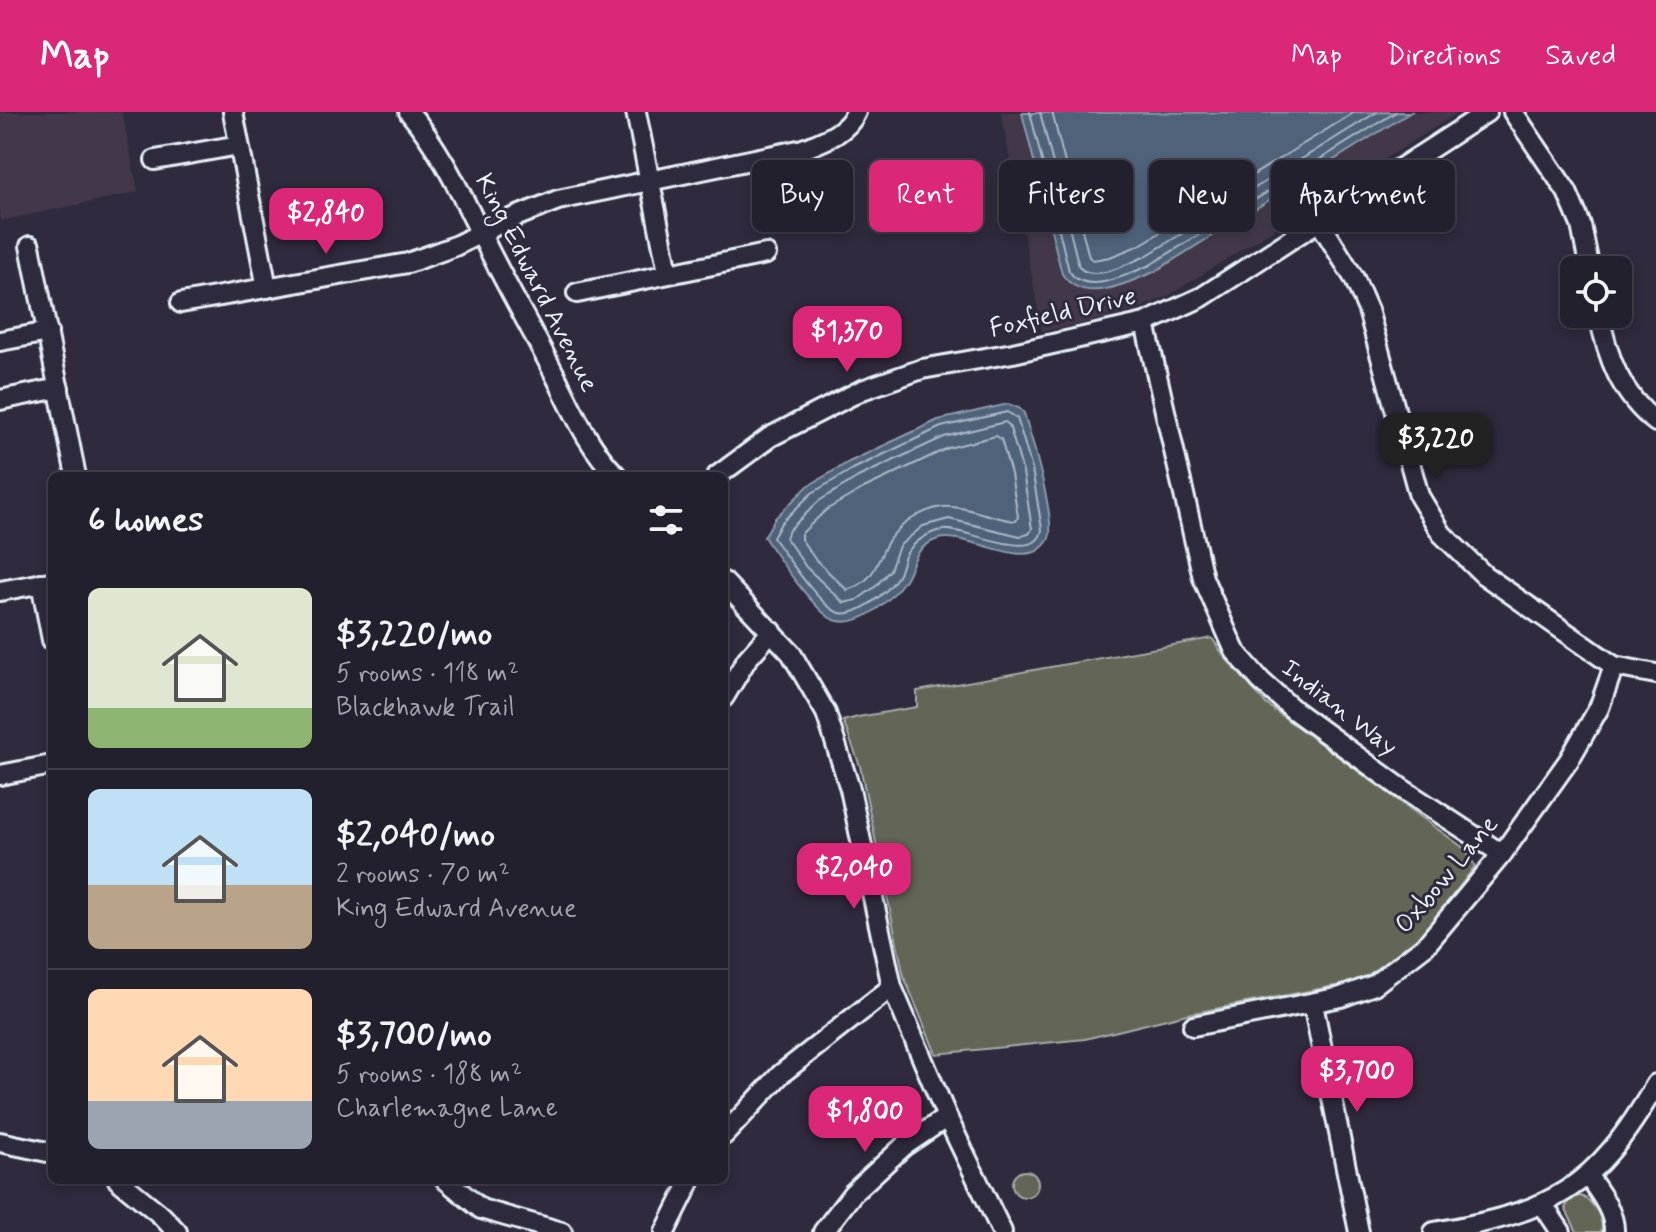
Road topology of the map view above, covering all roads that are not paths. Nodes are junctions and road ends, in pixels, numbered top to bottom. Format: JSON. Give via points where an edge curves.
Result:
{"nodes":[{"id":1,"x":233,"y":112,"type":"edge"},
{"id":2,"x":409,"y":112,"type":"edge"},
{"id":3,"x":636,"y":112,"type":"edge"},
{"id":4,"x":856,"y":112,"type":"edge"},
{"id":5,"x":1487,"y":112,"type":"edge"},
{"id":6,"x":1513,"y":112,"type":"edge"},
{"id":7,"x":239,"y":145,"type":"junction"},
{"id":8,"x":155,"y":160,"type":"dead end"},
{"id":9,"x":1413,"y":160,"type":"edge"},
{"id":10,"x":650,"y":182,"type":"junction"},
{"id":11,"x":1302,"y":232,"type":"edge"},
{"id":12,"x":1326,"y":232,"type":"edge"},
{"id":13,"x":480,"y":233,"type":"junction"},
{"id":14,"x":30,"y":246,"type":"dead end"},
{"id":15,"x":766,"y":254,"type":"dead end"},
{"id":16,"x":1587,"y":256,"type":"edge"},
{"id":17,"x":668,"y":272,"type":"junction"},
{"id":18,"x":267,"y":288,"type":"junction"},
{"id":19,"x":577,"y":293,"type":"dead end"},
{"id":20,"x":181,"y":303,"type":"dead end"},
{"id":21,"x":1145,"y":323,"type":"junction"},
{"id":22,"x":1602,"y":328,"type":"edge"},
{"id":23,"x":48,"y":332,"type":"junction"},
{"id":24,"x":0,"y":341,"type":"edge"},
{"id":25,"x":59,"y":388,"type":"junction"},
{"id":26,"x":0,"y":400,"type":"edge"},
{"id":27,"x":1656,"y":422,"type":"edge"},
{"id":28,"x":75,"y":472,"type":"edge"},
{"id":29,"x":613,"y":472,"type":"edge"},
{"id":30,"x":722,"y":472,"type":"edge"},
{"id":31,"x":46,"y":582,"type":"edge"},
{"id":32,"x":728,"y":586,"type":"edge"},
{"id":33,"x":0,"y":591,"type":"edge"},
{"id":34,"x":772,"y":631,"type":"junction"},
{"id":35,"x":1614,"y":666,"type":"junction"},
{"id":36,"x":1656,"y":674,"type":"edge"},
{"id":37,"x":728,"y":690,"type":"edge"},
{"id":38,"x":48,"y":766,"type":"edge"},
{"id":39,"x":0,"y":775,"type":"edge"},
{"id":40,"x":1502,"y":854,"type":"junction"},
{"id":41,"x":892,"y":987,"type":"junction"},
{"id":42,"x":1313,"y":1004,"type":"junction"},
{"id":43,"x":1193,"y":1026,"type":"dead end"},
{"id":44,"x":1656,"y":1084,"type":"edge"},
{"id":45,"x":947,"y":1117,"type":"junction"},
{"id":46,"x":728,"y":1131,"type":"edge"},
{"id":47,"x":0,"y":1142,"type":"edge"},
{"id":48,"x":48,"y":1152,"type":"edge"},
{"id":49,"x":1588,"y":1176,"type":"junction"},
{"id":50,"x":123,"y":1184,"type":"edge"},
{"id":51,"x":450,"y":1184,"type":"edge"},
{"id":52,"x":688,"y":1184,"type":"edge"},
{"id":53,"x":1543,"y":1205,"type":"junction"},
{"id":54,"x":177,"y":1232,"type":"edge"},
{"id":55,"x":562,"y":1232,"type":"edge"},
{"id":56,"x":665,"y":1232,"type":"edge"},
{"id":57,"x":823,"y":1232,"type":"edge"},
{"id":58,"x":1002,"y":1232,"type":"edge"},
{"id":59,"x":1359,"y":1232,"type":"edge"},
{"id":60,"x":1434,"y":1232,"type":"edge"},
{"id":61,"x":1561,"y":1232,"type":"edge"},
{"id":62,"x":1614,"y":1232,"type":"edge"}],
"edges":[{"from":1,"to":7,"type":"street"},
{"from":2,"to":13,"type":"street","name":"King Edward Avenue","via":[[459,186]]},
{"from":3,"to":10,"type":"street"},
{"from":4,"to":10,"type":"street","via":[[832,138],[803,149]]},
{"from":5,"to":9,"type":"street","name":"Foxfield Drive"},
{"from":6,"to":16,"type":"street","via":[[1567,192]]},
{"from":7,"to":8,"type":"street"},
{"from":7,"to":18,"type":"street"},
{"from":10,"to":13,"type":"street","via":[[558,200]]},
{"from":10,"to":17,"type":"street"},
{"from":11,"to":21,"type":"street","name":"Foxfield Drive","via":[[1202,297]]},
{"from":12,"to":35,"type":"street","via":[[1368,310],[1419,496],[1442,534],[1484,575]]},
{"from":13,"to":18,"type":"street","via":[[408,263]]},
{"from":13,"to":29,"type":"street","name":"King Edward Avenue","via":[[578,424]]},
{"from":14,"to":23,"type":"street"},
{"from":15,"to":17,"type":"street"},
{"from":17,"to":19,"type":"street"},
{"from":18,"to":20,"type":"street"},
{"from":21,"to":30,"type":"street","name":"Foxfield Drive","via":[[922,369],[862,390],[770,437]]},
{"from":21,"to":40,"type":"street","name":"Indian Way","via":[[1203,578],[1235,651],[1295,711]]},
{"from":22,"to":27,"type":"street","via":[[1617,377],[1640,410]]},
{"from":23,"to":24,"type":"street"},
{"from":23,"to":25,"type":"street"},
{"from":25,"to":26,"type":"street"},
{"from":25,"to":28,"type":"street"},
{"from":31,"to":33,"type":"street"},
{"from":32,"to":34,"type":"street"},
{"from":34,"to":37,"type":"street"},
{"from":34,"to":41,"type":"street","via":[[812,686],[838,744]]},
{"from":35,"to":36,"type":"street"},
{"from":35,"to":40,"type":"street","name":"Oxbow Lane","via":[[1599,708],[1569,760]]},
{"from":38,"to":39,"type":"street"},
{"from":40,"to":42,"type":"street","name":"Oxbow Lane","via":[[1426,945],[1374,985]]},
{"from":41,"to":45,"type":"street"},
{"from":41,"to":46,"type":"street","via":[[781,1074]]},
{"from":42,"to":43,"type":"street","name":"Oxbow Lane"},
{"from":42,"to":59,"type":"street"},
{"from":44,"to":49,"type":"street"},
{"from":45,"to":57,"type":"street","via":[[904,1146],[853,1193]]},
{"from":45,"to":58,"type":"street"},
{"from":47,"to":48,"type":"street"},
{"from":49,"to":53,"type":"street"},
{"from":49,"to":62,"type":"street","via":[[1615,1222]]},
{"from":50,"to":54,"type":"street"},
{"from":51,"to":55,"type":"street","via":[[481,1209]]},
{"from":52,"to":56,"type":"street"},
{"from":53,"to":60,"type":"street","via":[[1488,1223]]},
{"from":53,"to":61,"type":"street"}]}
